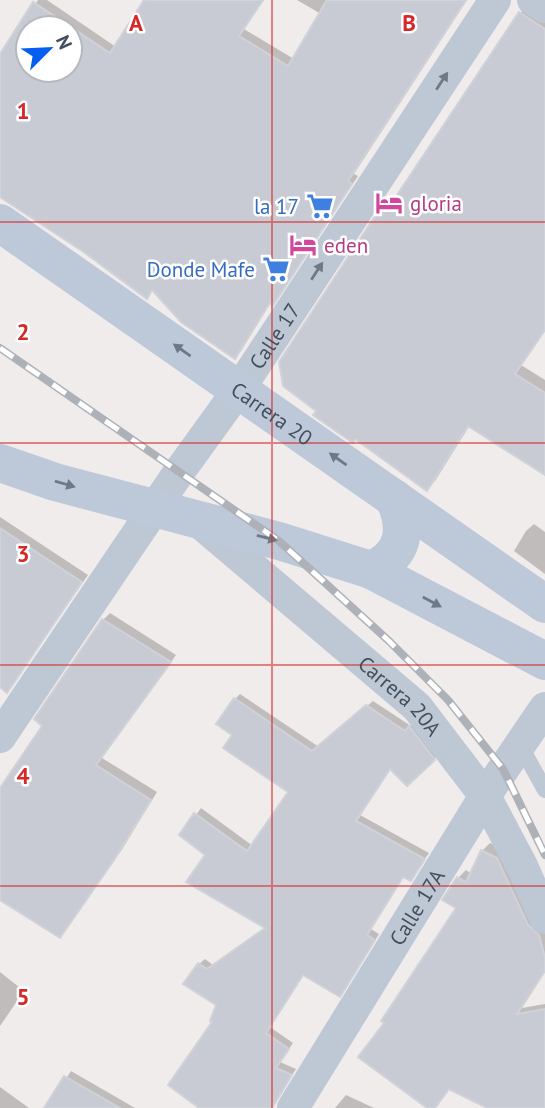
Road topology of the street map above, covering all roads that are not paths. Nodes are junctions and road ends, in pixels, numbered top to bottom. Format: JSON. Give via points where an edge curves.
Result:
{"nodes":[{"id":1,"x":495,"y":0,"type":"edge"},
{"id":2,"x":533,"y":0,"type":"edge"},
{"id":3,"x":545,"y":7,"type":"edge"},
{"id":4,"x":0,"y":223,"type":"edge"},
{"id":5,"x":238,"y":389,"type":"junction"},
{"id":6,"x":0,"y":463,"type":"edge"},
{"id":7,"x":394,"y":498,"type":"junction"},
{"id":8,"x":154,"y":509,"type":"junction"},
{"id":9,"x":198,"y":521,"type":"junction"},
{"id":10,"x":371,"y":570,"type":"junction"},
{"id":11,"x":545,"y":604,"type":"edge"},
{"id":12,"x":545,"y":662,"type":"edge"},
{"id":13,"x":545,"y":708,"type":"edge"},
{"id":14,"x":0,"y":737,"type":"edge"},
{"id":15,"x":520,"y":744,"type":"junction"},
{"id":16,"x":545,"y":790,"type":"edge"},
{"id":17,"x":485,"y":796,"type":"junction"},
{"id":18,"x":545,"y":918,"type":"edge"},
{"id":19,"x":293,"y":1108,"type":"edge"}],
"edges":[{"from":5,"to":1,"type":"street","name":"Calle 17","one_way":true},
{"from":2,"to":3,"type":"street"},
{"from":5,"to":4,"type":"street","name":"Carrera 20","one_way":true},
{"from":7,"to":5,"type":"street","name":"Carrera 20","one_way":true},
{"from":5,"to":8,"type":"street","name":"Calle 17"},
{"from":6,"to":8,"type":"street","name":"Carrera 20A","one_way":true},
{"from":7,"to":10,"type":"street","via":[[401,515],[401,538],[390,558]]},
{"from":7,"to":11,"type":"street","name":"Carrera 20"},
{"from":8,"to":9,"type":"street","name":"Carrera 20A"},
{"from":8,"to":14,"type":"street","name":"Calle 17"},
{"from":9,"to":10,"type":"street","name":"Carrera 20A","one_way":true},
{"from":9,"to":17,"type":"street","name":"Carrera 20A","via":[[417,707]]},
{"from":10,"to":12,"type":"street","name":"Carrera 20A","one_way":true},
{"from":13,"to":15,"type":"street","name":"Calle 17A"},
{"from":15,"to":16,"type":"lane"},
{"from":15,"to":17,"type":"street","name":"Calle 17A"},
{"from":17,"to":18,"type":"street","name":"Carrera 20A"},
{"from":17,"to":19,"type":"street","name":"Calle 17A"}]}
